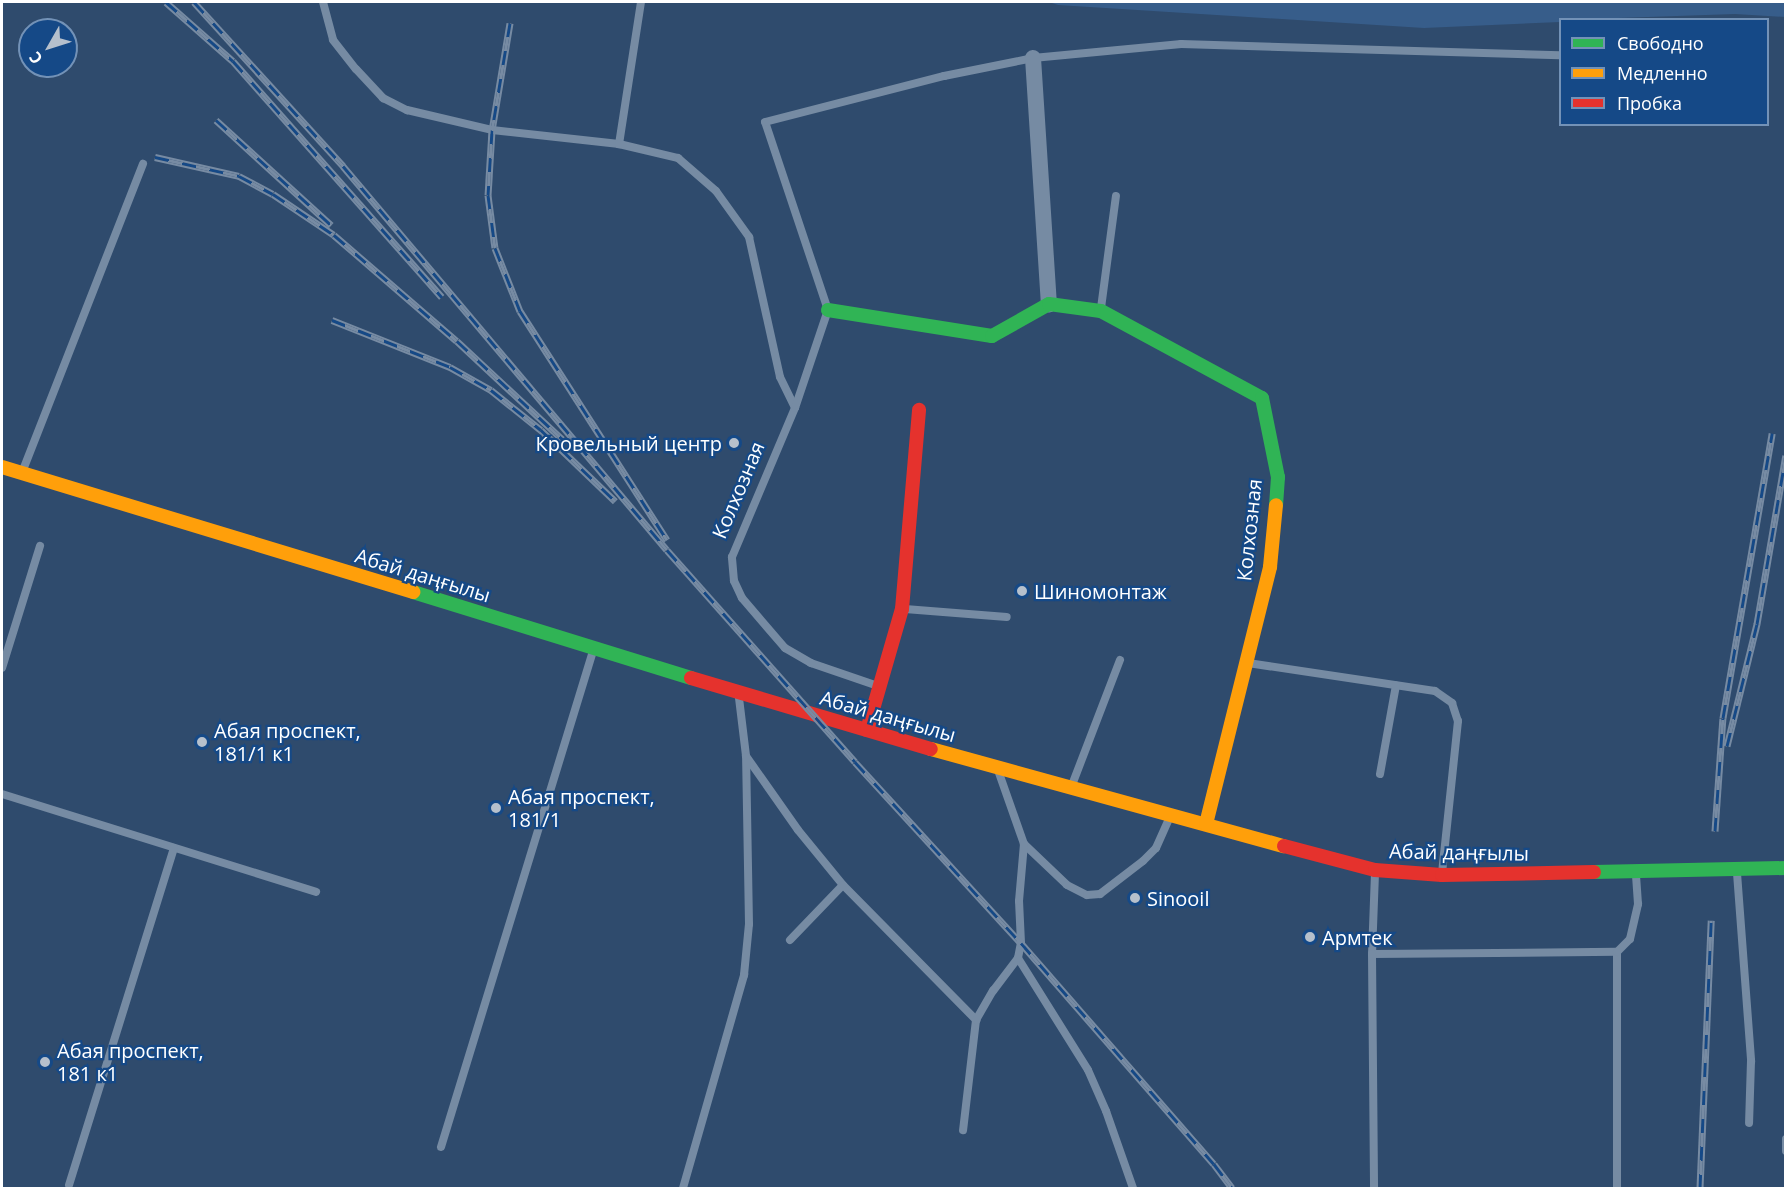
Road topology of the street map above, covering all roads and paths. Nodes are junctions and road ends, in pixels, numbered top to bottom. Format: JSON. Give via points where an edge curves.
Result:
{"nodes":[{"id":1,"x":323,"y":2,"type":"edge"},
{"id":2,"x":641,"y":2,"type":"edge"},
{"id":3,"x":1559,"y":55,"type":"edge"},
{"id":4,"x":1033,"y":58,"type":"junction"},
{"id":5,"x":619,"y":144,"type":"junction"},
{"id":6,"x":143,"y":164,"type":"dead end"},
{"id":7,"x":1116,"y":196,"type":"dead end"},
{"id":8,"x":1049,"y":304,"type":"junction"},
{"id":9,"x":828,"y":310,"type":"junction"},
{"id":10,"x":1101,"y":311,"type":"junction"},
{"id":11,"x":795,"y":408,"type":"junction"},
{"id":12,"x":919,"y":410,"type":"dead end"},
{"id":13,"x":2,"y":467,"type":"edge"},
{"id":14,"x":22,"y":474,"type":"junction"},
{"id":15,"x":40,"y":546,"type":"dead end"},
{"id":16,"x":902,"y":609,"type":"junction"},
{"id":17,"x":1007,"y":617,"type":"dead end"},
{"id":18,"x":594,"y":648,"type":"junction"},
{"id":19,"x":1120,"y":660,"type":"dead end"},
{"id":20,"x":1246,"y":662,"type":"junction"},
{"id":21,"x":2,"y":668,"type":"edge"},
{"id":22,"x":1396,"y":685,"type":"junction"},
{"id":23,"x":878,"y":686,"type":"junction"},
{"id":24,"x":738,"y":691,"type":"junction"},
{"id":25,"x":867,"y":730,"type":"junction"},
{"id":26,"x":746,"y":756,"type":"junction"},
{"id":27,"x":997,"y":767,"type":"junction"},
{"id":28,"x":1380,"y":774,"type":"dead end"},
{"id":29,"x":1070,"y":788,"type":"junction"},
{"id":30,"x":2,"y":794,"type":"edge"},
{"id":31,"x":1170,"y":817,"type":"junction"},
{"id":32,"x":1206,"y":824,"type":"junction"},
{"id":33,"x":1024,"y":844,"type":"junction"},
{"id":34,"x":174,"y":848,"type":"junction"},
{"id":35,"x":1785,"y":868,"type":"edge"},
{"id":36,"x":1737,"y":869,"type":"junction"},
{"id":37,"x":1375,"y":870,"type":"junction"},
{"id":38,"x":1636,"y":870,"type":"junction"},
{"id":39,"x":1442,"y":875,"type":"junction"},
{"id":40,"x":843,"y":885,"type":"junction"},
{"id":41,"x":316,"y":892,"type":"dead end"},
{"id":42,"x":789,"y":940,"type":"dead end"},
{"id":43,"x":1617,"y":952,"type":"junction"},
{"id":44,"x":1372,"y":954,"type":"junction"},
{"id":45,"x":1018,"y":958,"type":"junction"},
{"id":46,"x":976,"y":1020,"type":"junction"},
{"id":47,"x":1749,"y":1124,"type":"dead end"},
{"id":48,"x":963,"y":1130,"type":"dead end"},
{"id":49,"x":1785,"y":1139,"type":"edge"},
{"id":50,"x":441,"y":1147,"type":"dead end"},
{"id":51,"x":1785,"y":1151,"type":"edge"},
{"id":52,"x":69,"y":1185,"type":"dead end"},
{"id":53,"x":683,"y":1188,"type":"edge"},
{"id":54,"x":1133,"y":1188,"type":"edge"},
{"id":55,"x":1374,"y":1188,"type":"edge"},
{"id":56,"x":1617,"y":1188,"type":"edge"}],
"edges":[{"from":1,"to":5,"type":"lane","via":[[333,40],[383,98],[407,110],[492,130]]},
{"from":2,"to":5,"type":"lane"},
{"from":3,"to":4,"type":"lane","via":[[1181,44]]},
{"from":4,"to":8,"type":"street"},
{"from":4,"to":9,"type":"lane","via":[[944,76],[765,122]]},
{"from":5,"to":11,"type":"lane","via":[[678,158],[716,191],[749,237],[780,377]]},
{"from":6,"to":14,"type":"lane"},
{"from":7,"to":10,"type":"lane"},
{"from":8,"to":9,"type":"main road","via":[[992,336]]},
{"from":8,"to":10,"type":"main road","name":"Колхозная"},
{"from":9,"to":11,"type":"lane","name":"Колхозная"},
{"from":10,"to":20,"type":"main road","name":"Колхозная","via":[[1262,398],[1278,477],[1270,567]]},
{"from":11,"to":23,"type":"lane","name":"Колхозная","via":[[732,557],[734,581],[742,598],[785,648],[811,663]]},
{"from":12,"to":16,"type":"main road"},
{"from":13,"to":14,"type":"main road","name":"Абай даңғылы"},
{"from":14,"to":18,"type":"main road","name":"Абай даңғылы"},
{"from":15,"to":21,"type":"lane"},
{"from":16,"to":17,"type":"lane"},
{"from":16,"to":23,"type":"main road"},
{"from":18,"to":24,"type":"main road","name":"Абай даңғылы"},
{"from":18,"to":50,"type":"lane"},
{"from":19,"to":29,"type":"lane"},
{"from":20,"to":22,"type":"lane"},
{"from":20,"to":32,"type":"main road","name":"Колхозная"},
{"from":22,"to":28,"type":"lane"},
{"from":22,"to":39,"type":"lane","via":[[1435,691],[1452,703],[1458,721]]},
{"from":23,"to":25,"type":"main road"},
{"from":24,"to":25,"type":"main road","name":"Абай даңғылы"},
{"from":24,"to":26,"type":"lane"},
{"from":25,"to":27,"type":"main road","name":"Абай даңғылы"},
{"from":26,"to":40,"type":"lane"},
{"from":26,"to":53,"type":"lane","via":[[749,924],[744,975]]},
{"from":27,"to":29,"type":"main road","name":"Абай даңғылы"},
{"from":27,"to":33,"type":"lane"},
{"from":29,"to":31,"type":"main road","name":"Абай даңғылы"},
{"from":30,"to":34,"type":"lane"},
{"from":31,"to":32,"type":"main road","name":"Абай даңғылы"},
{"from":31,"to":33,"type":"lane","via":[[1156,848],[1100,894],[1087,895],[1067,885]]},
{"from":32,"to":37,"type":"main road","name":"Абай даңғылы"},
{"from":33,"to":45,"type":"lane"},
{"from":34,"to":41,"type":"lane"},
{"from":34,"to":52,"type":"lane"},
{"from":35,"to":36,"type":"main road","name":"Абай даңғылы"},
{"from":36,"to":38,"type":"main road","name":"Абай даңғылы"},
{"from":36,"to":47,"type":"lane","via":[[1751,1061]]},
{"from":37,"to":39,"type":"main road","name":"Абай даңғылы"},
{"from":37,"to":44,"type":"lane"},
{"from":38,"to":39,"type":"main road","name":"Абай даңғылы"},
{"from":38,"to":43,"type":"lane","via":[[1638,904],[1630,939]]},
{"from":40,"to":42,"type":"lane"},
{"from":40,"to":46,"type":"lane"},
{"from":43,"to":44,"type":"lane"},
{"from":43,"to":56,"type":"lane"},
{"from":44,"to":55,"type":"lane"},
{"from":45,"to":46,"type":"lane"},
{"from":45,"to":54,"type":"lane","via":[[1088,1070]]},
{"from":46,"to":48,"type":"lane"},
{"from":49,"to":51,"type":"lane"}]}
